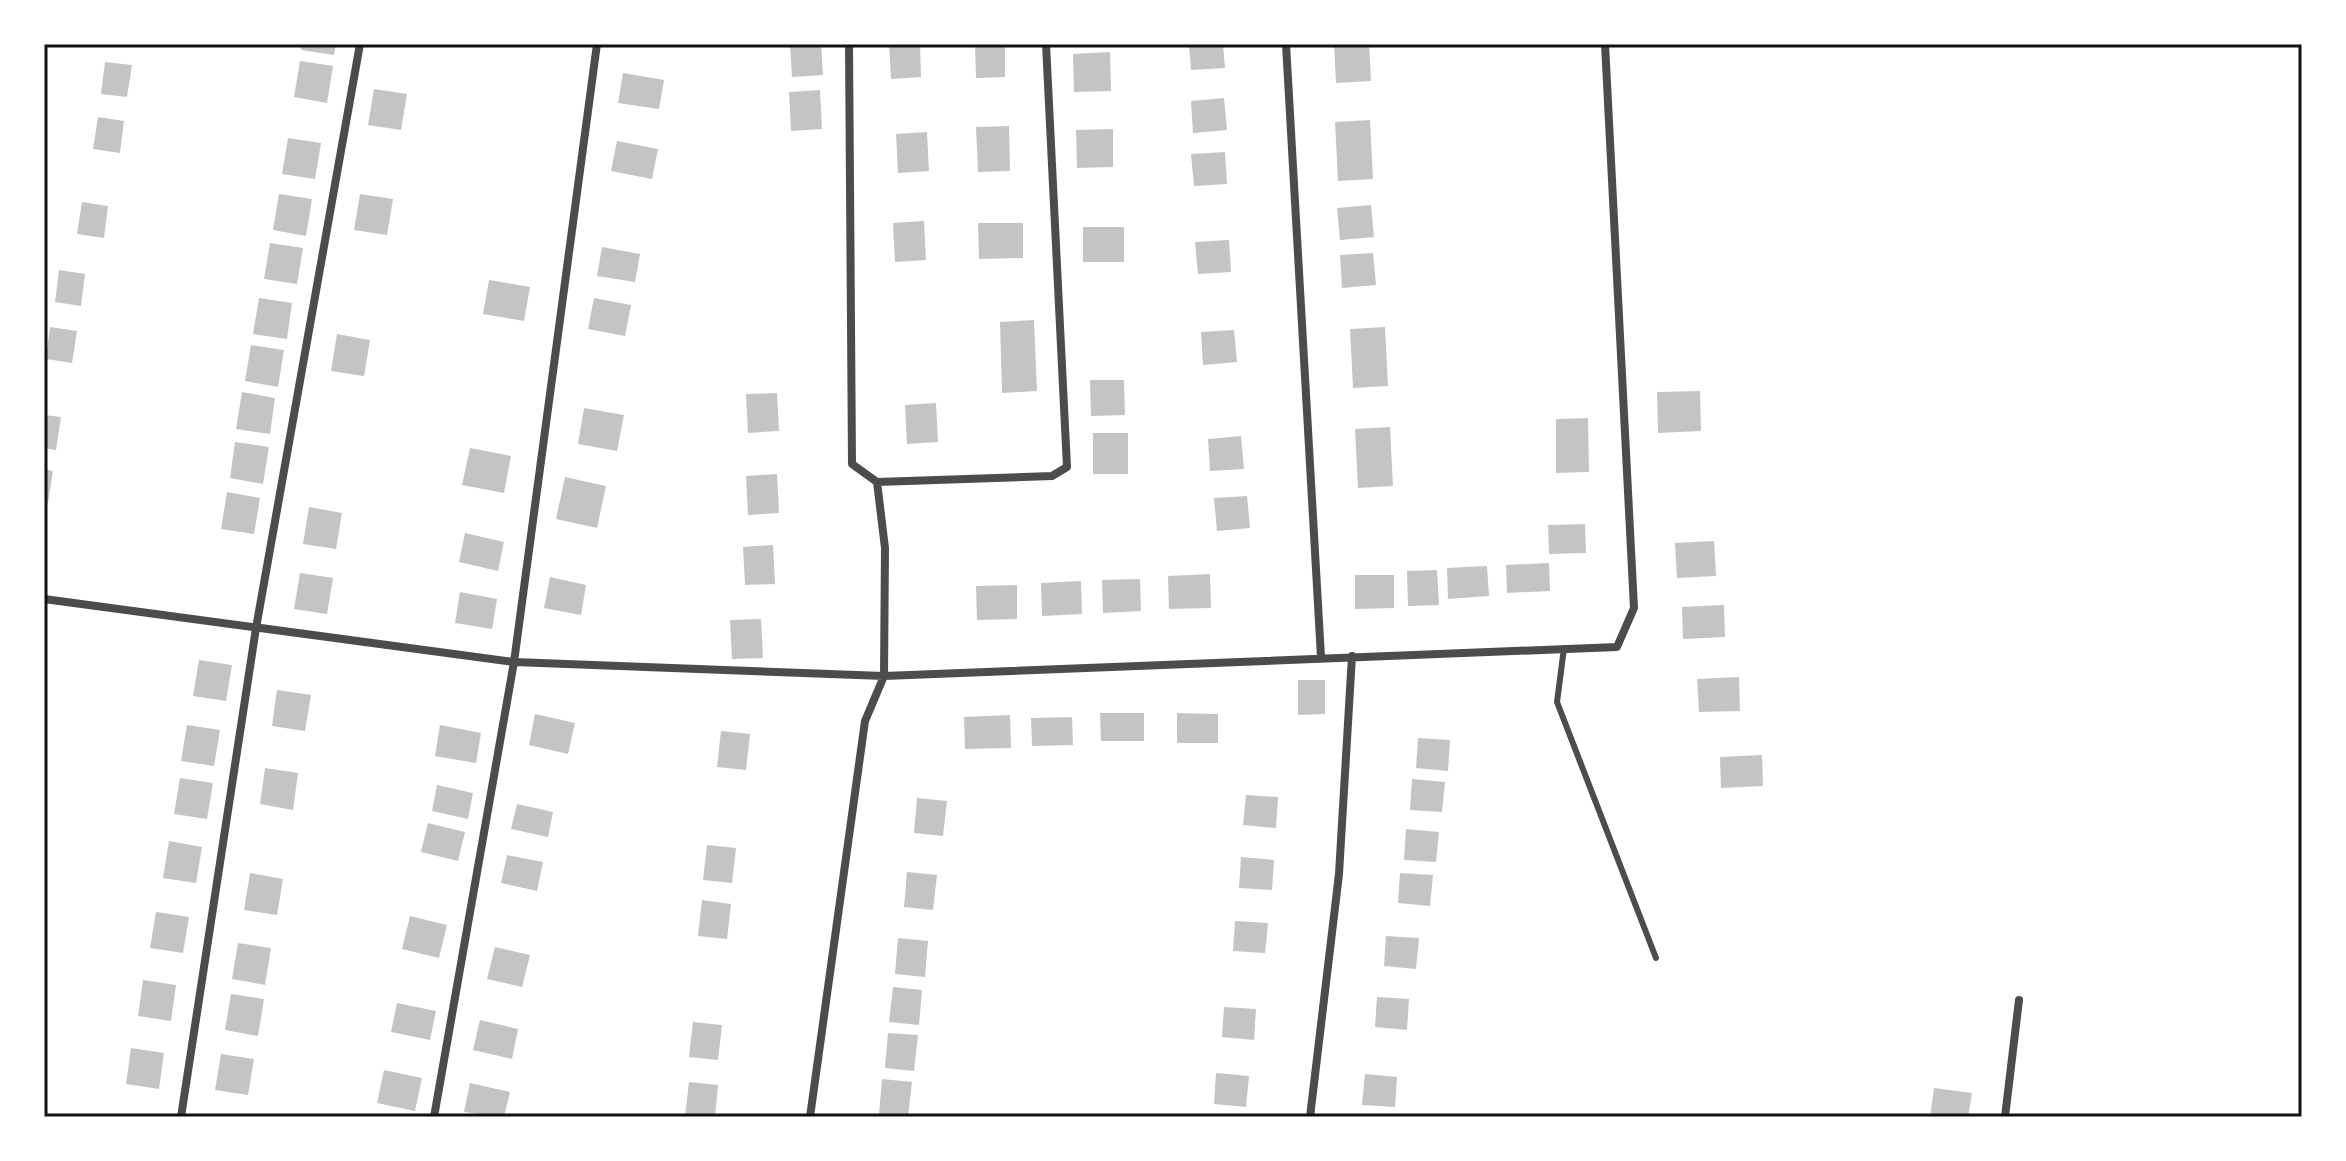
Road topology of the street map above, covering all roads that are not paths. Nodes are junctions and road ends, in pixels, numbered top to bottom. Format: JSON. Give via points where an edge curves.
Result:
{"nodes":[{"id":1,"x":360,"y":44,"type":"edge"},
{"id":2,"x":597,"y":44,"type":"edge"},
{"id":3,"x":849,"y":44,"type":"edge"},
{"id":4,"x":1046,"y":44,"type":"edge"},
{"id":5,"x":1286,"y":44,"type":"edge"},
{"id":6,"x":1605,"y":44,"type":"edge"},
{"id":7,"x":877,"y":482,"type":"junction"},
{"id":8,"x":44,"y":599,"type":"edge"},
{"id":9,"x":256,"y":628,"type":"junction"},
{"id":10,"x":1564,"y":648,"type":"junction"},
{"id":11,"x":1352,"y":656,"type":"junction"},
{"id":12,"x":1321,"y":657,"type":"junction"},
{"id":13,"x":514,"y":662,"type":"junction"},
{"id":14,"x":884,"y":676,"type":"junction"},
{"id":15,"x":1656,"y":958,"type":"dead end"},
{"id":16,"x":2019,"y":1000,"type":"dead end"},
{"id":17,"x":181,"y":1117,"type":"edge"},
{"id":18,"x":434,"y":1117,"type":"edge"},
{"id":19,"x":810,"y":1117,"type":"edge"},
{"id":20,"x":1310,"y":1117,"type":"edge"},
{"id":21,"x":2005,"y":1117,"type":"edge"}],
"edges":[{"from":1,"to":9,"type":"street"},
{"from":2,"to":13,"type":"street"},
{"from":3,"to":7,"type":"street","via":[[852,464]]},
{"from":4,"to":7,"type":"street","via":[[1067,467],[1052,476]]},
{"from":5,"to":12,"type":"street"},
{"from":6,"to":10,"type":"street","via":[[1634,608],[1617,647]]},
{"from":7,"to":14,"type":"street","via":[[885,548]]},
{"from":8,"to":9,"type":"street"},
{"from":9,"to":13,"type":"street"},
{"from":9,"to":17,"type":"street"},
{"from":10,"to":11,"type":"street"},
{"from":10,"to":15,"type":"lane","via":[[1557,702]]},
{"from":11,"to":12,"type":"street"},
{"from":11,"to":20,"type":"street","via":[[1339,874]]},
{"from":12,"to":14,"type":"street"},
{"from":13,"to":14,"type":"street"},
{"from":13,"to":18,"type":"street"},
{"from":14,"to":19,"type":"street","via":[[865,721]]},
{"from":16,"to":21,"type":"street"}]}
